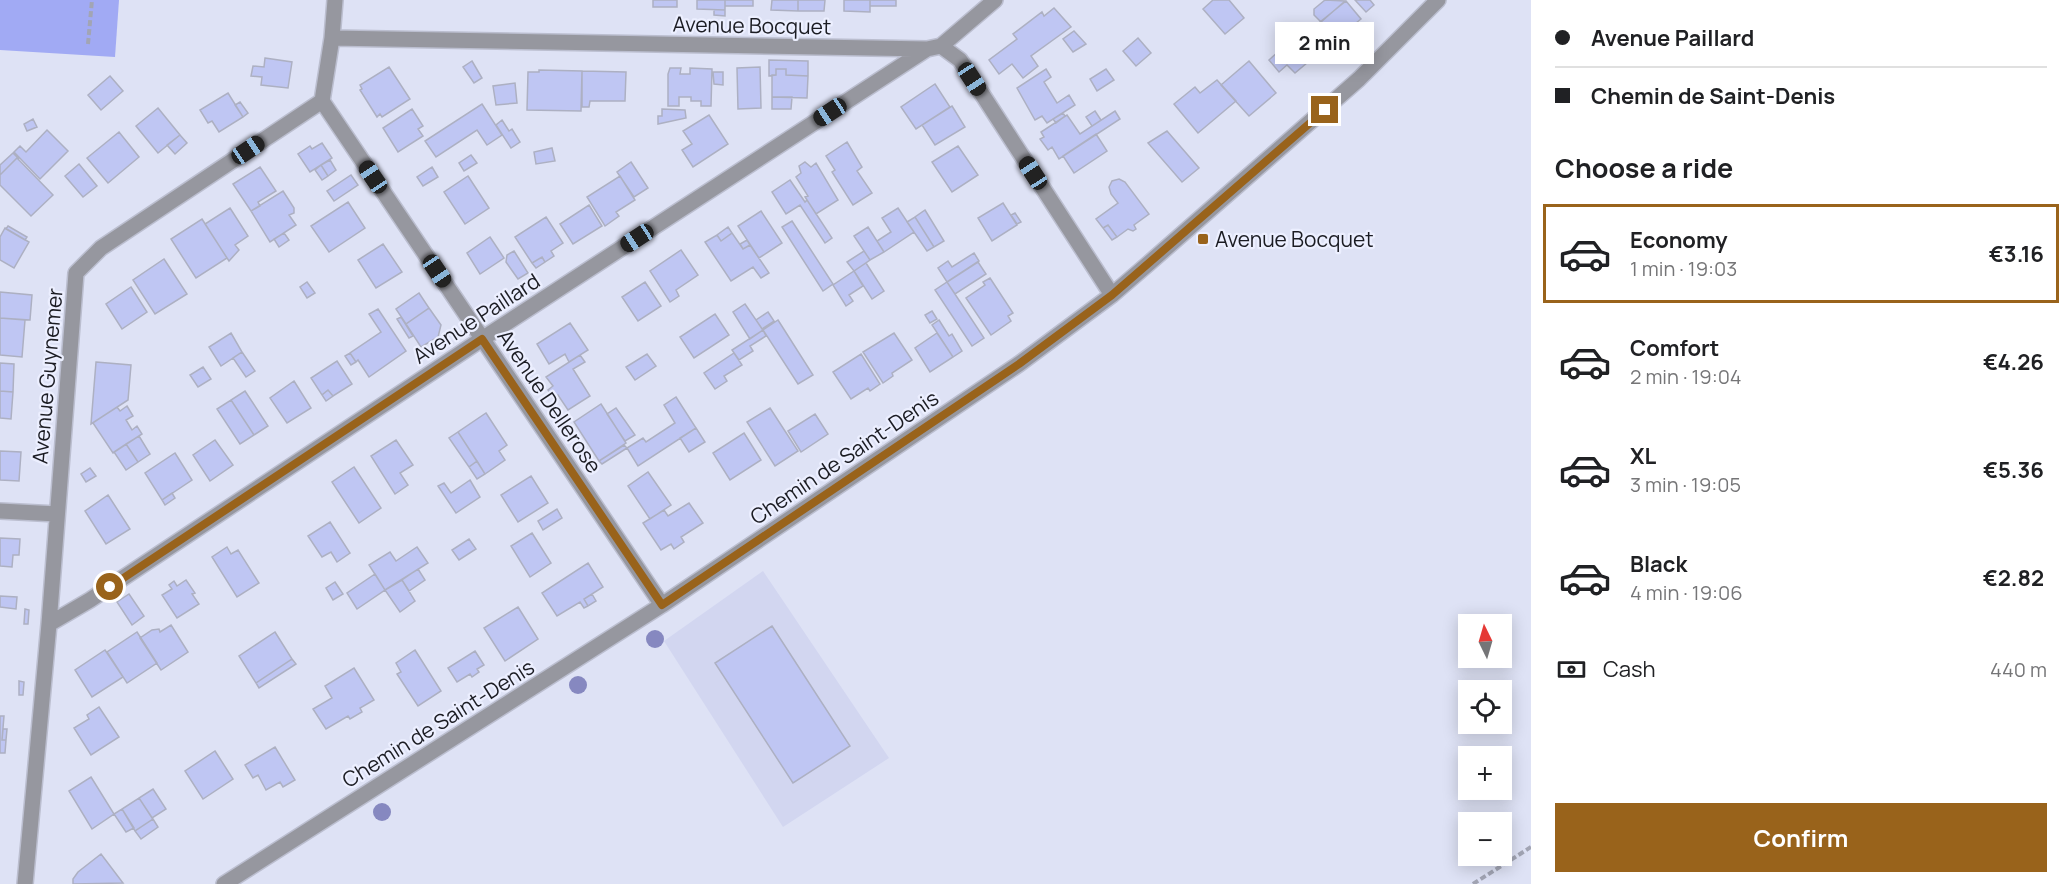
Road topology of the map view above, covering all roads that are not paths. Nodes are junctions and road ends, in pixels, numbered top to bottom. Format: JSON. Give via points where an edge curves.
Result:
{"nodes":[{"id":1,"x":335,"y":0,"type":"edge"},
{"id":2,"x":995,"y":0,"type":"edge"},
{"id":3,"x":1438,"y":0,"type":"edge"},
{"id":4,"x":332,"y":38,"type":"junction"},
{"id":5,"x":934,"y":48,"type":"junction"},
{"id":6,"x":322,"y":100,"type":"junction"},
{"id":7,"x":1112,"y":295,"type":"junction"},
{"id":8,"x":482,"y":339,"type":"junction"},
{"id":9,"x":0,"y":511,"type":"edge"},
{"id":10,"x":57,"y":514,"type":"junction"},
{"id":11,"x":662,"y":605,"type":"junction"},
{"id":12,"x":49,"y":624,"type":"junction"},
{"id":13,"x":25,"y":884,"type":"edge"},
{"id":14,"x":224,"y":884,"type":"edge"}],
"edges":[{"from":1,"to":4,"type":"street"},
{"from":2,"to":5,"type":"street","name":"Avenue Paillard"},
{"from":3,"to":7,"type":"street","name":"Chemin de Saint-Denis","via":[[1359,80]]},
{"from":4,"to":5,"type":"street","name":"Avenue Bocquet"},
{"from":4,"to":6,"type":"street"},
{"from":5,"to":7,"type":"street","via":[[960,60]]},
{"from":5,"to":8,"type":"street","name":"Avenue Paillard"},
{"from":6,"to":8,"type":"street","name":"Avenue Dellerose"},
{"from":6,"to":10,"type":"street","name":"Avenue Guynemer","via":[[101,248],[76,273]]},
{"from":7,"to":11,"type":"street","name":"Chemin de Saint-Denis","via":[[1019,364]]},
{"from":8,"to":11,"type":"street","name":"Avenue Dellerose"},
{"from":8,"to":12,"type":"street","name":"Avenue Paillard"},
{"from":9,"to":10,"type":"street"},
{"from":10,"to":12,"type":"street","name":"Avenue Guynemer"},
{"from":11,"to":14,"type":"street","name":"Chemin de Saint-Denis"},
{"from":12,"to":13,"type":"street","name":"Avenue Guynemer"}]}
